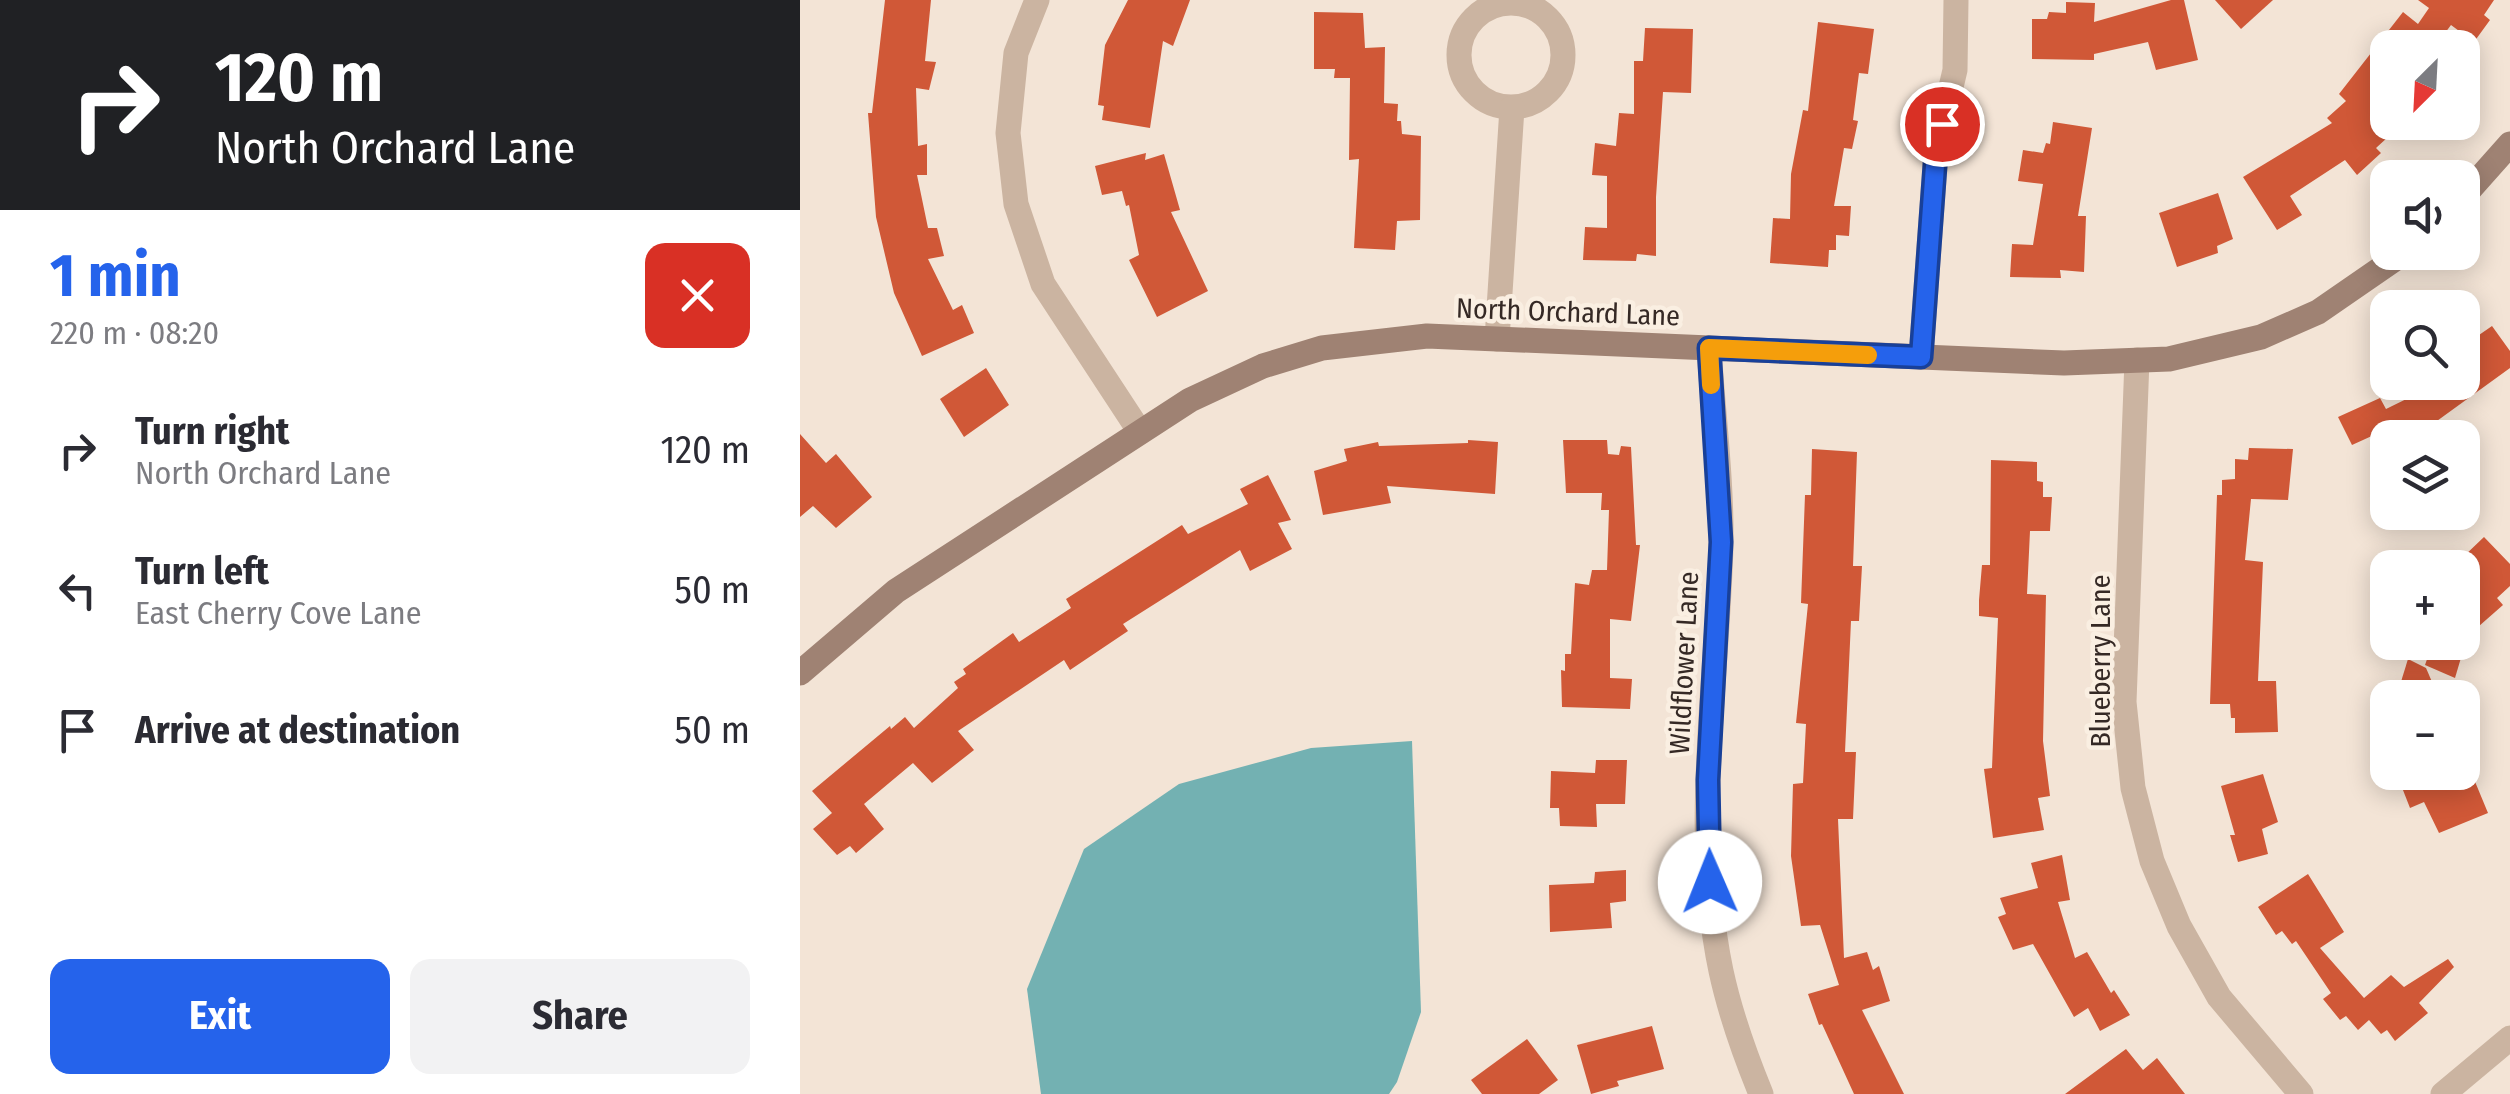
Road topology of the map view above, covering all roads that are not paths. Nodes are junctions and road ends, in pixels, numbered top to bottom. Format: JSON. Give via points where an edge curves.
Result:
{"nodes":[{"id":1,"x":1037,"y":0,"type":"edge"},
{"id":2,"x":1956,"y":0,"type":"edge"},
{"id":3,"x":1512,"y":108,"type":"junction"},
{"id":4,"x":2510,"y":144,"type":"edge"},
{"id":5,"x":2480,"y":178,"type":"edge"},
{"id":6,"x":2379,"y":270,"type":"edge"},
{"id":7,"x":1497,"y":339,"type":"junction"},
{"id":8,"x":1709,"y":348,"type":"junction"},
{"id":9,"x":1921,"y":357,"type":"junction"},
{"id":10,"x":2136,"y":360,"type":"junction"},
{"id":11,"x":1140,"y":432,"type":"junction"},
{"id":12,"x":804,"y":661,"type":"edge"},
{"id":13,"x":2510,"y":1038,"type":"edge"},
{"id":14,"x":1761,"y":1094,"type":"edge"},
{"id":15,"x":2301,"y":1094,"type":"edge"},
{"id":16,"x":2443,"y":1094,"type":"edge"}],
"edges":[{"from":1,"to":11,"type":"street","via":[[1016,53],[1008,133],[1016,204],[1043,284]]},
{"from":2,"to":9,"type":"street","via":[[1955,70],[1936,152]]},
{"from":3,"to":3,"type":"street","via":[[1481,98],[1469,86],[1459,54],[1470,22],[1483,11],[1516,3],[1533,7],[1558,31],[1563,66],[1545,95]]},
{"from":3,"to":7,"type":"street"},
{"from":4,"to":5,"type":"street"},
{"from":6,"to":10,"type":"street","name":"North Orchard Lane","via":[[2318,312],[2260,337]]},
{"from":7,"to":8,"type":"street","name":"North Orchard Lane"},
{"from":7,"to":11,"type":"street","name":"North Orchard Lane","via":[[1426,336],[1322,348],[1190,400]]},
{"from":8,"to":9,"type":"street","name":"North Orchard Lane"},
{"from":8,"to":14,"type":"street","name":"Wildflower Lane","via":[[1721,542],[1708,780],[1710,882],[1720,970]]},
{"from":9,"to":10,"type":"street","name":"North Orchard Lane"},
{"from":10,"to":15,"type":"street","name":"Blueberry Lane","via":[[2124,702],[2133,788],[2152,861],[2179,926],[2220,997]]},
{"from":11,"to":12,"type":"street","name":"North Orchard Lane","via":[[896,591]]},
{"from":13,"to":16,"type":"street"}]}
